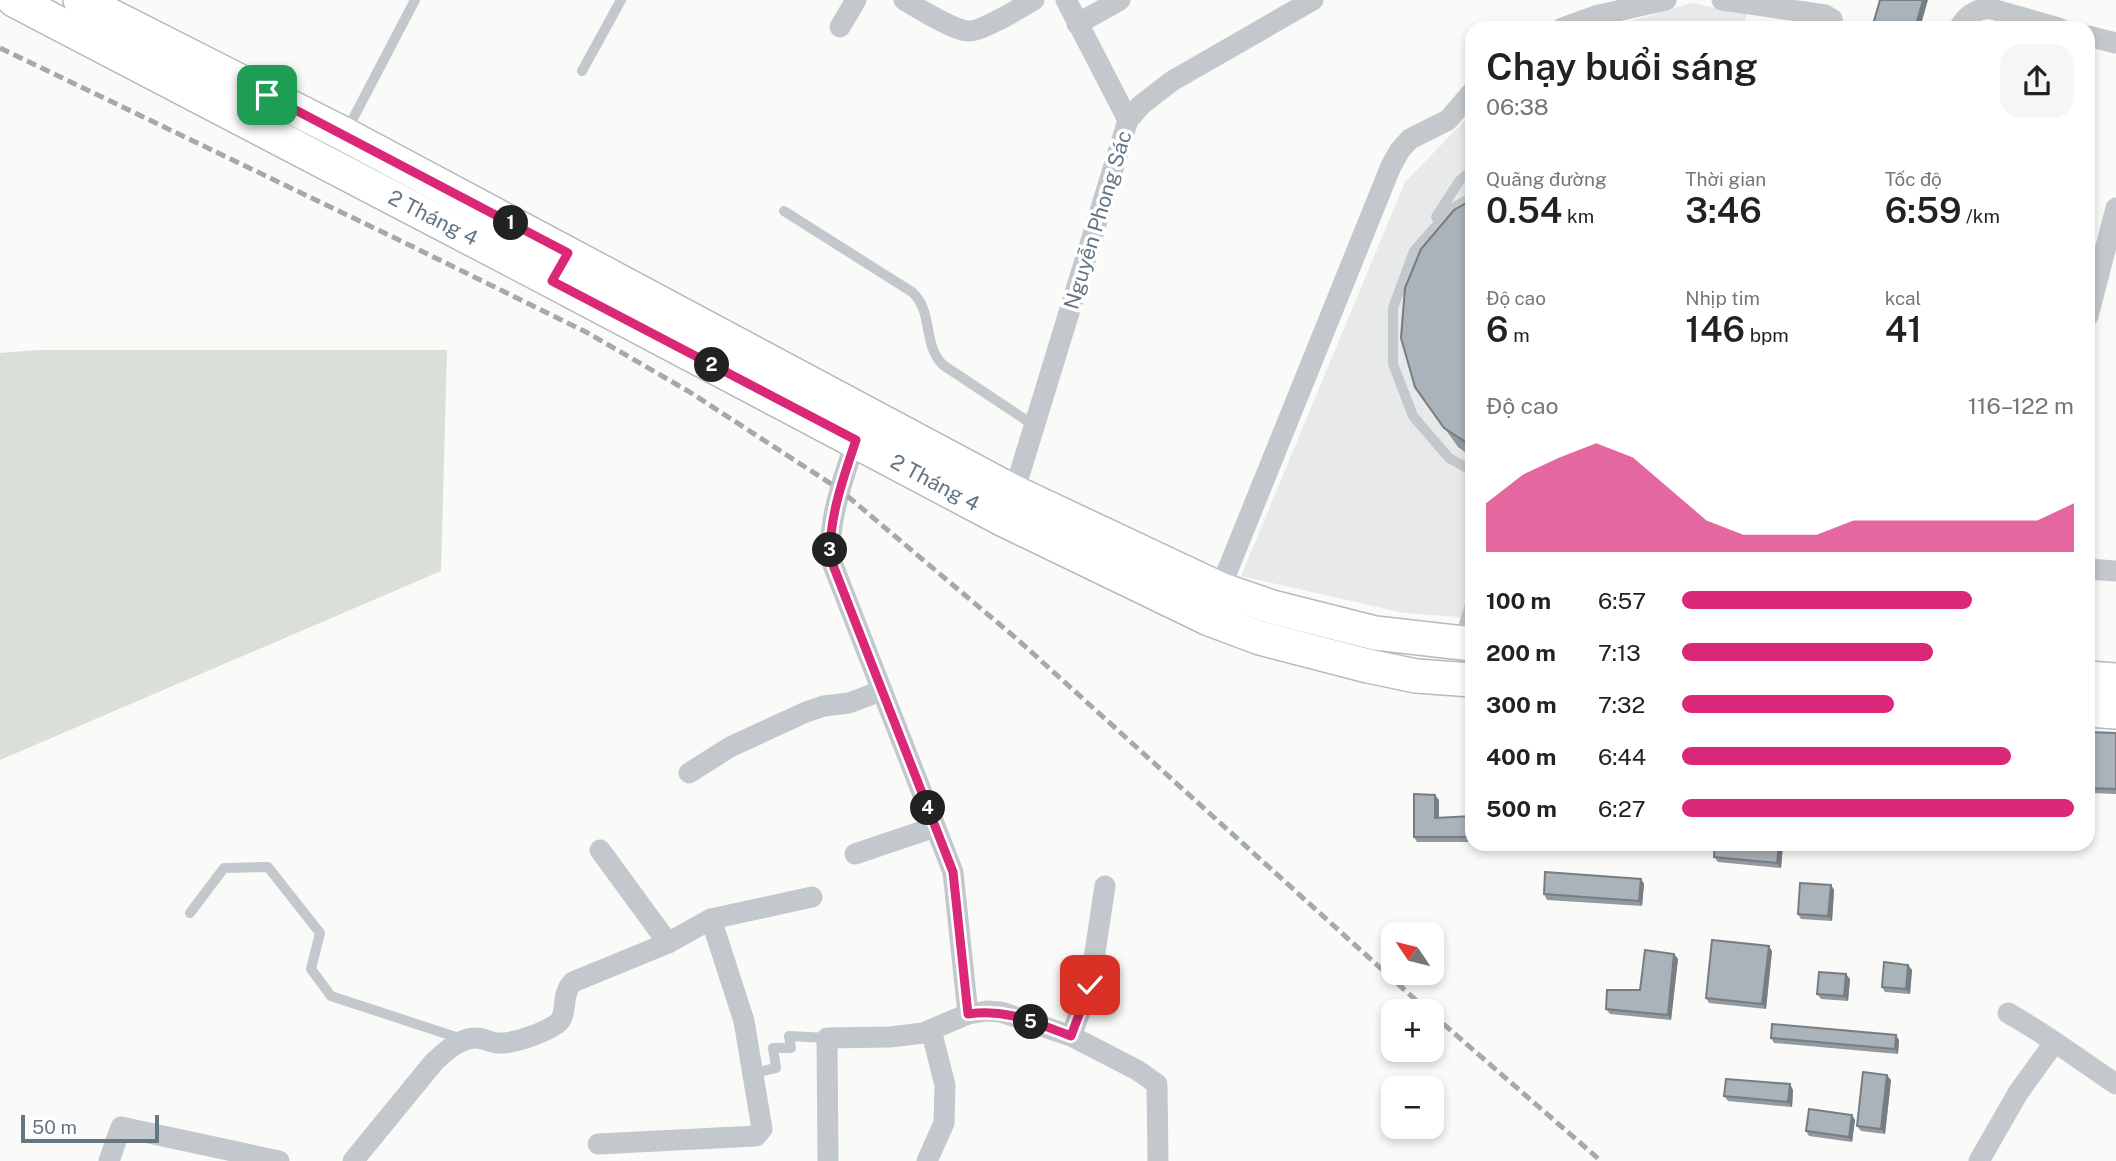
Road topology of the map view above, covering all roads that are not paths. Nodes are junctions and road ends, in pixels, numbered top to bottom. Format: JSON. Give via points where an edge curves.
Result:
{"nodes":[{"id":1,"x":80,"y":0,"type":"edge"},
{"id":2,"x":415,"y":0,"type":"edge"},
{"id":3,"x":621,"y":0,"type":"edge"},
{"id":4,"x":856,"y":0,"type":"edge"},
{"id":5,"x":904,"y":0,"type":"edge"},
{"id":6,"x":942,"y":0,"type":"edge"},
{"id":7,"x":1034,"y":0,"type":"edge"},
{"id":8,"x":1066,"y":0,"type":"edge"},
{"id":9,"x":1120,"y":0,"type":"edge"},
{"id":10,"x":1313,"y":0,"type":"edge"},
{"id":11,"x":1665,"y":0,"type":"edge"},
{"id":12,"x":1722,"y":0,"type":"edge"},
{"id":13,"x":21,"y":2,"type":"edge"},
{"id":14,"x":1581,"y":21,"type":"edge"},
{"id":15,"x":1832,"y":21,"type":"edge"},
{"id":16,"x":1964,"y":21,"type":"edge"},
{"id":17,"x":2033,"y":21,"type":"edge"},
{"id":18,"x":1077,"y":24,"type":"junction"},
{"id":19,"x":840,"y":27,"type":"dead end"},
{"id":20,"x":959,"y":29,"type":"junction"},
{"id":21,"x":2095,"y":38,"type":"edge"},
{"id":22,"x":2116,"y":43,"type":"edge"},
{"id":23,"x":582,"y":71,"type":"dead end"},
{"id":24,"x":1465,"y":100,"type":"edge"},
{"id":25,"x":1128,"y":120,"type":"junction"},
{"id":26,"x":344,"y":134,"type":"junction"},
{"id":27,"x":328,"y":164,"type":"junction"},
{"id":28,"x":1465,"y":176,"type":"edge"},
{"id":29,"x":1465,"y":201,"type":"edge"},
{"id":30,"x":2116,"y":208,"type":"edge"},
{"id":31,"x":784,"y":211,"type":"dead end"},
{"id":32,"x":1414,"y":251,"type":"junction"},
{"id":33,"x":560,"y":267,"type":"junction"},
{"id":34,"x":2095,"y":289,"type":"edge"},
{"id":35,"x":1035,"y":426,"type":"junction"},
{"id":36,"x":856,"y":440,"type":"junction"},
{"id":37,"x":1465,"y":467,"type":"edge"},
{"id":38,"x":1009,"y":506,"type":"junction"},
{"id":39,"x":2095,"y":570,"type":"edge"},
{"id":40,"x":2116,"y":571,"type":"edge"},
{"id":41,"x":1214,"y":604,"type":"junction"},
{"id":42,"x":1465,"y":644,"type":"edge"},
{"id":43,"x":2095,"y":678,"type":"edge"},
{"id":44,"x":1461,"y":679,"type":"edge"},
{"id":45,"x":2116,"y":680,"type":"edge"},
{"id":46,"x":881,"y":691,"type":"junction"},
{"id":47,"x":2095,"y":710,"type":"edge"},
{"id":48,"x":2116,"y":712,"type":"edge"},
{"id":49,"x":690,"y":774,"type":"dead end"},
{"id":50,"x":935,"y":827,"type":"junction"},
{"id":51,"x":600,"y":850,"type":"dead end"},
{"id":52,"x":855,"y":854,"type":"dead end"},
{"id":53,"x":1105,"y":886,"type":"dead end"},
{"id":54,"x":812,"y":897,"type":"dead end"},
{"id":55,"x":190,"y":913,"type":"dead end"},
{"id":56,"x":711,"y":919,"type":"junction"},
{"id":57,"x":668,"y":943,"type":"junction"},
{"id":58,"x":2008,"y":1013,"type":"dead end"},
{"id":59,"x":968,"y":1014,"type":"junction"},
{"id":60,"x":931,"y":1030,"type":"junction"},
{"id":61,"x":1071,"y":1036,"type":"junction"},
{"id":62,"x":827,"y":1038,"type":"junction"},
{"id":63,"x":464,"y":1040,"type":"junction"},
{"id":64,"x":2054,"y":1043,"type":"junction"},
{"id":65,"x":753,"y":1073,"type":"junction"},
{"id":66,"x":2116,"y":1084,"type":"edge"},
{"id":67,"x":598,"y":1144,"type":"dead end"},
{"id":68,"x":109,"y":1161,"type":"edge"},
{"id":69,"x":279,"y":1161,"type":"edge"},
{"id":70,"x":353,"y":1161,"type":"edge"},
{"id":71,"x":828,"y":1161,"type":"edge"},
{"id":72,"x":927,"y":1161,"type":"edge"},
{"id":73,"x":1158,"y":1161,"type":"edge"},
{"id":74,"x":1979,"y":1161,"type":"edge"}],
"edges":[{"from":1,"to":26,"type":"main road","name":"2 Tháng 4","via":[[115,12]]},
{"from":2,"to":26,"type":"lane"},
{"from":3,"to":23,"type":"lane"},
{"from":4,"to":19,"type":"street"},
{"from":5,"to":20,"type":"street"},
{"from":6,"to":20,"type":"street"},
{"from":7,"to":20,"type":"street","via":[[981,28]]},
{"from":8,"to":18,"type":"street"},
{"from":9,"to":18,"type":"street"},
{"from":10,"to":25,"type":"street","name":"Nguyễn Phong Sác","via":[[1172,81]]},
{"from":11,"to":14,"type":"street"},
{"from":12,"to":15,"type":"street","via":[[1825,15]]},
{"from":13,"to":27,"type":"main road","name":"2 Tháng 4"},
{"from":16,"to":17,"type":"street","via":[[1976,10],[1988,9]]},
{"from":18,"to":25,"type":"street"},
{"from":21,"to":22,"type":"street"},
{"from":24,"to":41,"type":"street","via":[[1448,120],[1410,139],[1391,166]]},
{"from":25,"to":35,"type":"street","name":"Nguyễn Phong Sác"},
{"from":26,"to":27,"type":"main road"},
{"from":26,"to":33,"type":"main road","name":"2 Tháng 4"},
{"from":27,"to":33,"type":"main road","name":"2 Tháng 4"},
{"from":28,"to":32,"type":"lane"},
{"from":29,"to":32,"type":"lane","via":[[1451,209]]},
{"from":30,"to":34,"type":"street"},
{"from":31,"to":35,"type":"lane","via":[[912,292],[925,310],[936,358]]},
{"from":32,"to":37,"type":"lane","via":[[1393,308],[1393,364],[1413,416],[1449,458]]},
{"from":33,"to":36,"type":"main road","name":"2 Tháng 4"},
{"from":33,"to":38,"type":"main road","name":"2 Tháng 4"},
{"from":35,"to":38,"type":"street","name":"Nguyễn Phong Sác"},
{"from":36,"to":38,"type":"main road","name":"2 Tháng 4"},
{"from":36,"to":46,"type":"street","via":[[839,489],[830,550]]},
{"from":38,"to":41,"type":"main road","name":"2 Tháng 4"},
{"from":39,"to":40,"type":"street"},
{"from":41,"to":42,"type":"main road","name":"2 Tháng 4","via":[[1272,607],[1375,633]]},
{"from":41,"to":44,"type":"main road","name":"2 Tháng 4","via":[[1259,638],[1416,676]]},
{"from":42,"to":44,"type":"main road"},
{"from":43,"to":45,"type":"main road"},
{"from":46,"to":49,"type":"street","via":[[806,712],[730,747]]},
{"from":46,"to":50,"type":"street"},
{"from":47,"to":48,"type":"main road"},
{"from":50,"to":52,"type":"street"},
{"from":50,"to":59,"type":"street","via":[[953,872]]},
{"from":51,"to":57,"type":"street"},
{"from":53,"to":61,"type":"street","via":[[1090,985]]},
{"from":54,"to":56,"type":"street"},
{"from":55,"to":63,"type":"lane","via":[[224,868],[268,867],[320,933],[311,969],[331,996]]},
{"from":56,"to":57,"type":"street"},
{"from":56,"to":65,"type":"street","via":[[744,1021]]},
{"from":57,"to":63,"type":"street","via":[[573,982],[566,991],[564,1015],[556,1025],[509,1042]]},
{"from":58,"to":64,"type":"street"},
{"from":59,"to":60,"type":"street"},
{"from":59,"to":61,"type":"street","via":[[1001,1012]]},
{"from":60,"to":62,"type":"street"},
{"from":60,"to":72,"type":"street","via":[[945,1085],[944,1123]]},
{"from":61,"to":73,"type":"street","via":[[1157,1084]]},
{"from":62,"to":65,"type":"lane","via":[[789,1036],[791,1048],[773,1048],[776,1068]]},
{"from":62,"to":71,"type":"street"},
{"from":63,"to":70,"type":"street","via":[[434,1062]]},
{"from":64,"to":66,"type":"street"},
{"from":64,"to":74,"type":"street","via":[[2018,1093]]},
{"from":65,"to":67,"type":"street","via":[[762,1129],[756,1136]]},
{"from":68,"to":69,"type":"street","via":[[121,1127]]}]}
